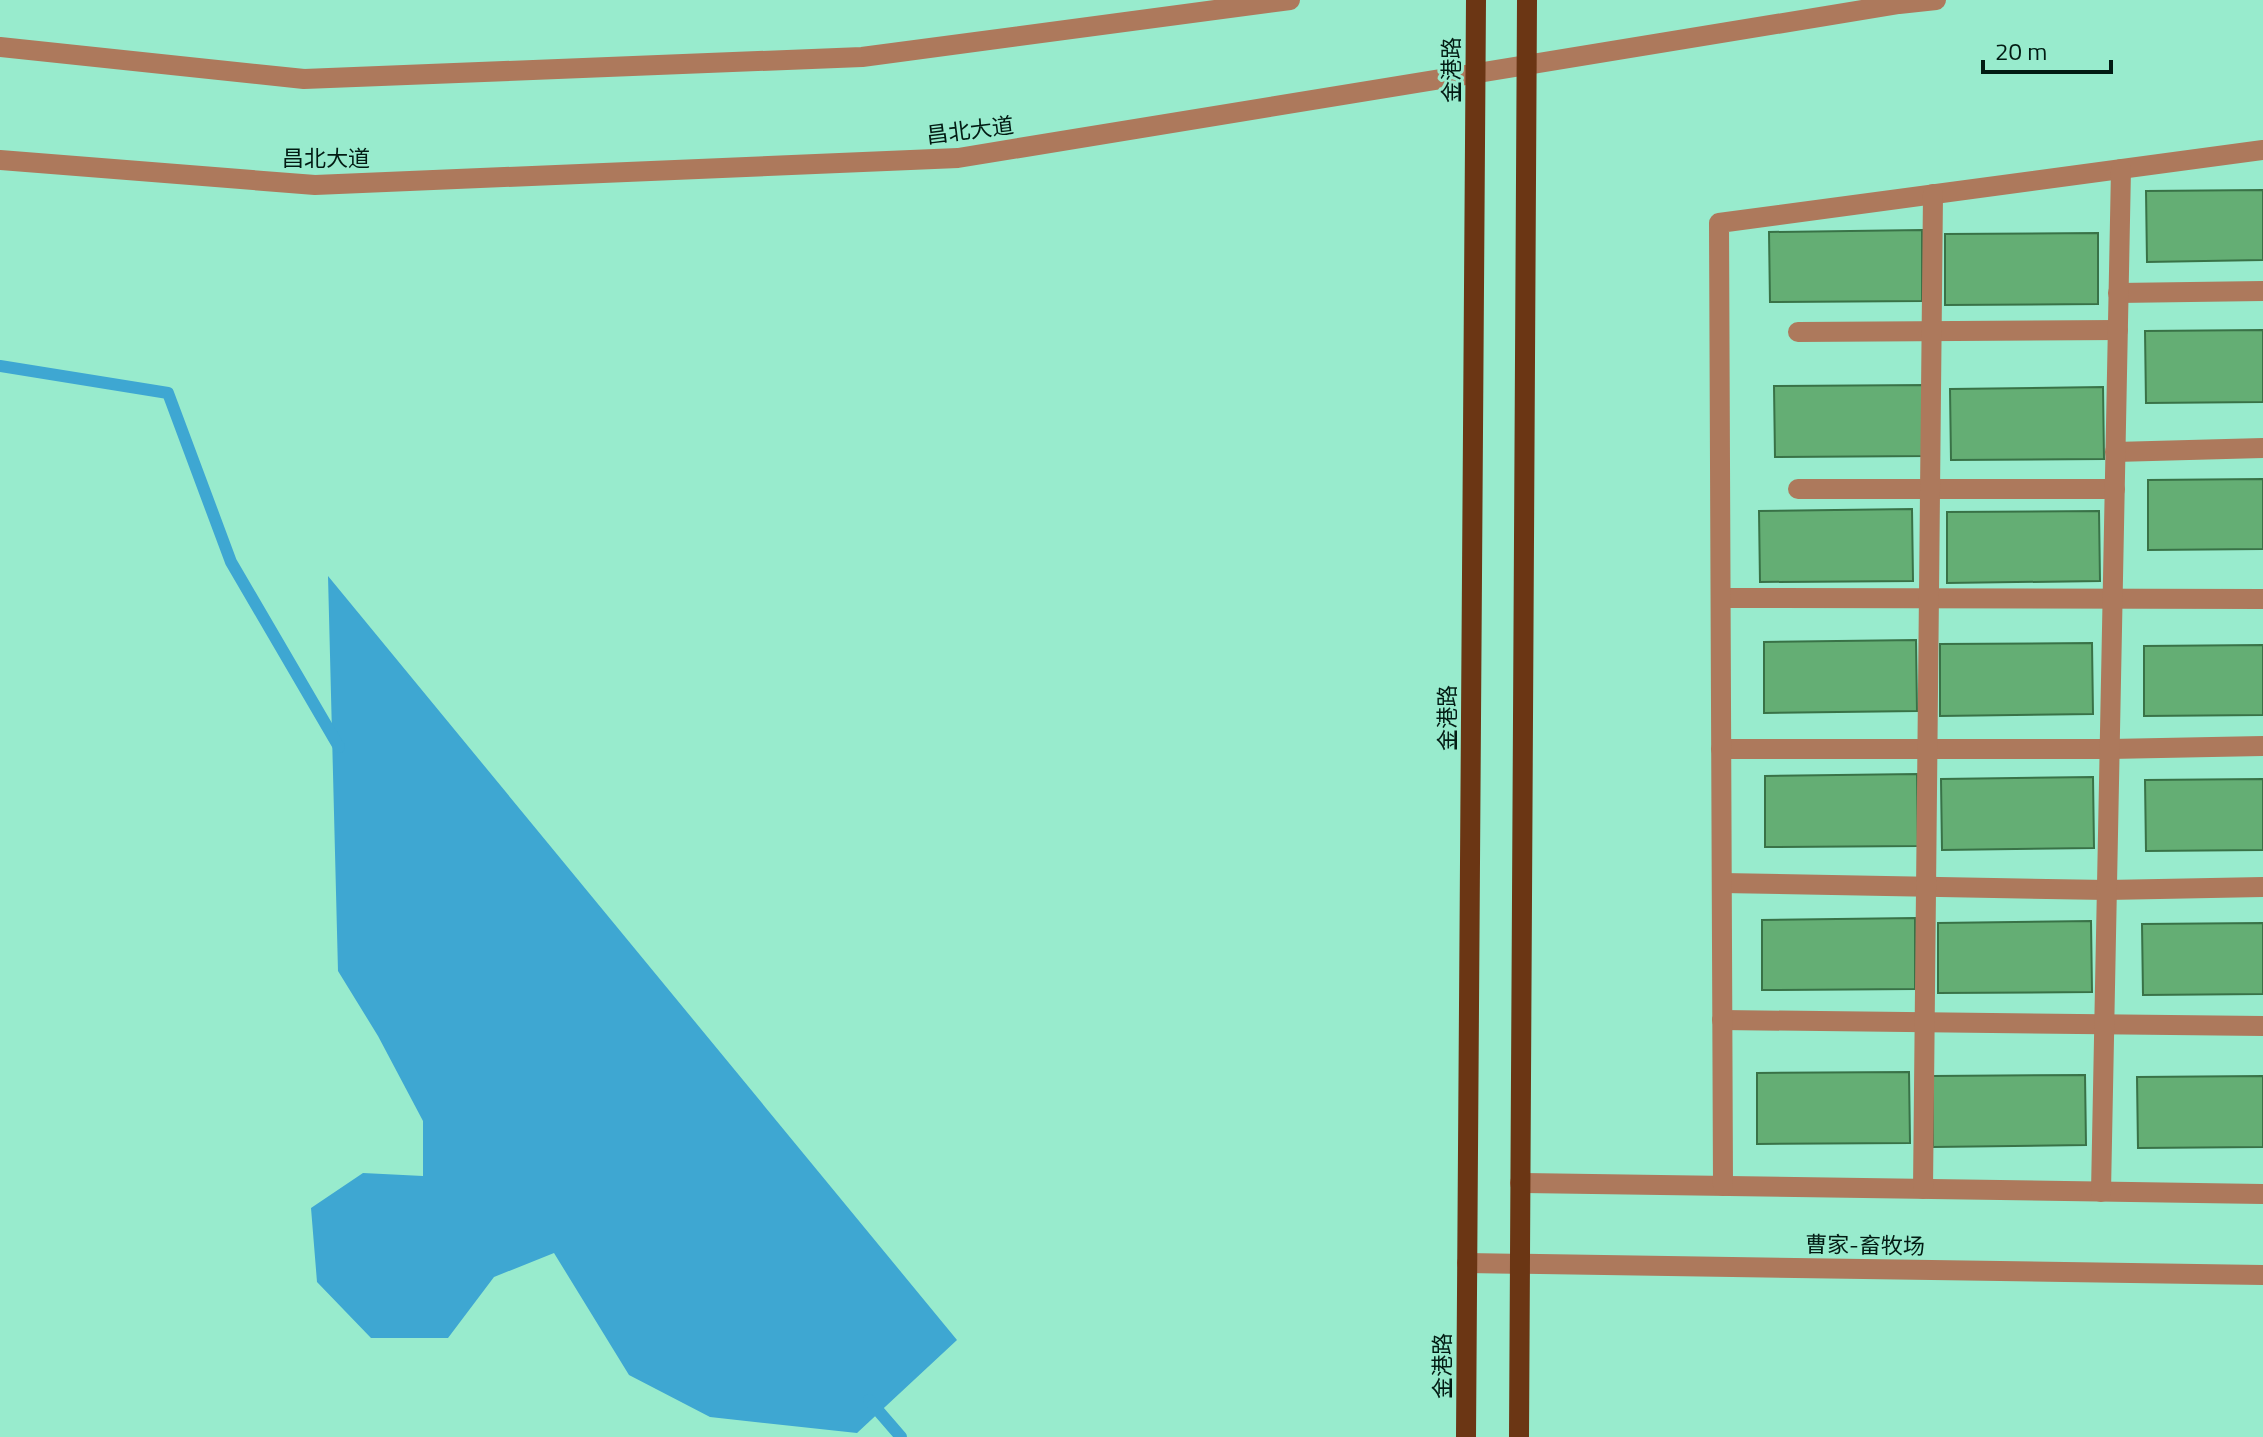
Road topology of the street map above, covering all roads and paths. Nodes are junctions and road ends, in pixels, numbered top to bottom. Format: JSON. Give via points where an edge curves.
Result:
{"nodes":[{"id":1,"x":1290,"y":0,"type":"edge"},
{"id":2,"x":1476,"y":0,"type":"edge"},
{"id":3,"x":1527,"y":0,"type":"edge"},
{"id":4,"x":1936,"y":0,"type":"edge"},
{"id":5,"x":0,"y":47,"type":"edge"},
{"id":6,"x":1527,"y":65,"type":"junction"},
{"id":7,"x":1475,"y":74,"type":"junction"},
{"id":8,"x":2263,"y":150,"type":"edge"},
{"id":9,"x":0,"y":160,"type":"edge"},
{"id":10,"x":2121,"y":169,"type":"junction"},
{"id":11,"x":1933,"y":194,"type":"junction"},
{"id":12,"x":2263,"y":291,"type":"edge"},
{"id":13,"x":2118,"y":293,"type":"junction"},
{"id":14,"x":2118,"y":330,"type":"junction"},
{"id":15,"x":1932,"y":331,"type":"junction"},
{"id":16,"x":1798,"y":332,"type":"dead end"},
{"id":17,"x":2263,"y":448,"type":"edge"},
{"id":18,"x":2115,"y":452,"type":"junction"},
{"id":19,"x":1798,"y":489,"type":"dead end"},
{"id":20,"x":1930,"y":489,"type":"junction"},
{"id":21,"x":2115,"y":489,"type":"junction"},
{"id":22,"x":1721,"y":598,"type":"junction"},
{"id":23,"x":1928,"y":599,"type":"junction"},
{"id":24,"x":2263,"y":599,"type":"edge"},
{"id":25,"x":2113,"y":600,"type":"junction"},
{"id":26,"x":2263,"y":746,"type":"edge"},
{"id":27,"x":1721,"y":749,"type":"junction"},
{"id":28,"x":1927,"y":749,"type":"junction"},
{"id":29,"x":2110,"y":749,"type":"junction"},
{"id":30,"x":1722,"y":883,"type":"junction"},
{"id":31,"x":1926,"y":887,"type":"junction"},
{"id":32,"x":2263,"y":887,"type":"edge"},
{"id":33,"x":2107,"y":890,"type":"junction"},
{"id":34,"x":1722,"y":1020,"type":"junction"},
{"id":35,"x":1924,"y":1022,"type":"junction"},
{"id":36,"x":2105,"y":1024,"type":"junction"},
{"id":37,"x":2263,"y":1026,"type":"edge"},
{"id":38,"x":1520,"y":1183,"type":"junction"},
{"id":39,"x":1723,"y":1186,"type":"junction"},
{"id":40,"x":1923,"y":1189,"type":"junction"},
{"id":41,"x":2101,"y":1192,"type":"junction"},
{"id":42,"x":2263,"y":1194,"type":"edge"},
{"id":43,"x":1467,"y":1263,"type":"junction"},
{"id":44,"x":1520,"y":1264,"type":"junction"},
{"id":45,"x":2263,"y":1275,"type":"edge"},
{"id":46,"x":1466,"y":1437,"type":"edge"},
{"id":47,"x":1519,"y":1437,"type":"edge"}],
"edges":[{"from":1,"to":5,"type":"street","via":[[862,57],[304,79]]},
{"from":2,"to":7,"type":"main road","name":"金港路"},
{"from":3,"to":6,"type":"main road"},
{"from":4,"to":6,"type":"street","name":"昌北大道"},
{"from":6,"to":7,"type":"street","name":"昌北大道"},
{"from":6,"to":38,"type":"main road"},
{"from":7,"to":9,"type":"street","name":"昌北大道","via":[[958,158],[315,185]]},
{"from":7,"to":43,"type":"main road","name":"金港路"},
{"from":8,"to":10,"type":"street"},
{"from":10,"to":11,"type":"street"},
{"from":10,"to":13,"type":"street"},
{"from":11,"to":15,"type":"street"},
{"from":11,"to":22,"type":"street","via":[[1719,223]]},
{"from":12,"to":13,"type":"street"},
{"from":13,"to":14,"type":"street"},
{"from":14,"to":15,"type":"street"},
{"from":14,"to":18,"type":"street"},
{"from":15,"to":16,"type":"street"},
{"from":15,"to":20,"type":"street"},
{"from":17,"to":18,"type":"street"},
{"from":18,"to":21,"type":"street"},
{"from":19,"to":20,"type":"street"},
{"from":20,"to":21,"type":"street"},
{"from":20,"to":23,"type":"street"},
{"from":21,"to":25,"type":"street"},
{"from":22,"to":23,"type":"street"},
{"from":22,"to":27,"type":"street"},
{"from":23,"to":25,"type":"street"},
{"from":23,"to":28,"type":"street"},
{"from":24,"to":25,"type":"street"},
{"from":25,"to":29,"type":"street"},
{"from":26,"to":29,"type":"street"},
{"from":27,"to":28,"type":"street"},
{"from":27,"to":30,"type":"street"},
{"from":28,"to":29,"type":"street"},
{"from":28,"to":31,"type":"street"},
{"from":29,"to":33,"type":"street"},
{"from":30,"to":31,"type":"street"},
{"from":30,"to":34,"type":"street"},
{"from":31,"to":33,"type":"street"},
{"from":31,"to":35,"type":"street"},
{"from":32,"to":33,"type":"street"},
{"from":33,"to":36,"type":"street"},
{"from":34,"to":35,"type":"street"},
{"from":34,"to":39,"type":"street"},
{"from":35,"to":36,"type":"street"},
{"from":35,"to":40,"type":"street"},
{"from":36,"to":37,"type":"street"},
{"from":36,"to":41,"type":"street"},
{"from":38,"to":39,"type":"street"},
{"from":38,"to":44,"type":"main road"},
{"from":39,"to":40,"type":"street"},
{"from":40,"to":41,"type":"street"},
{"from":41,"to":42,"type":"street"},
{"from":43,"to":44,"type":"street","name":"曹家-畜牧场"},
{"from":43,"to":46,"type":"main road","name":"金港路"},
{"from":44,"to":45,"type":"street","name":"曹家-畜牧场"},
{"from":44,"to":47,"type":"main road"}]}
